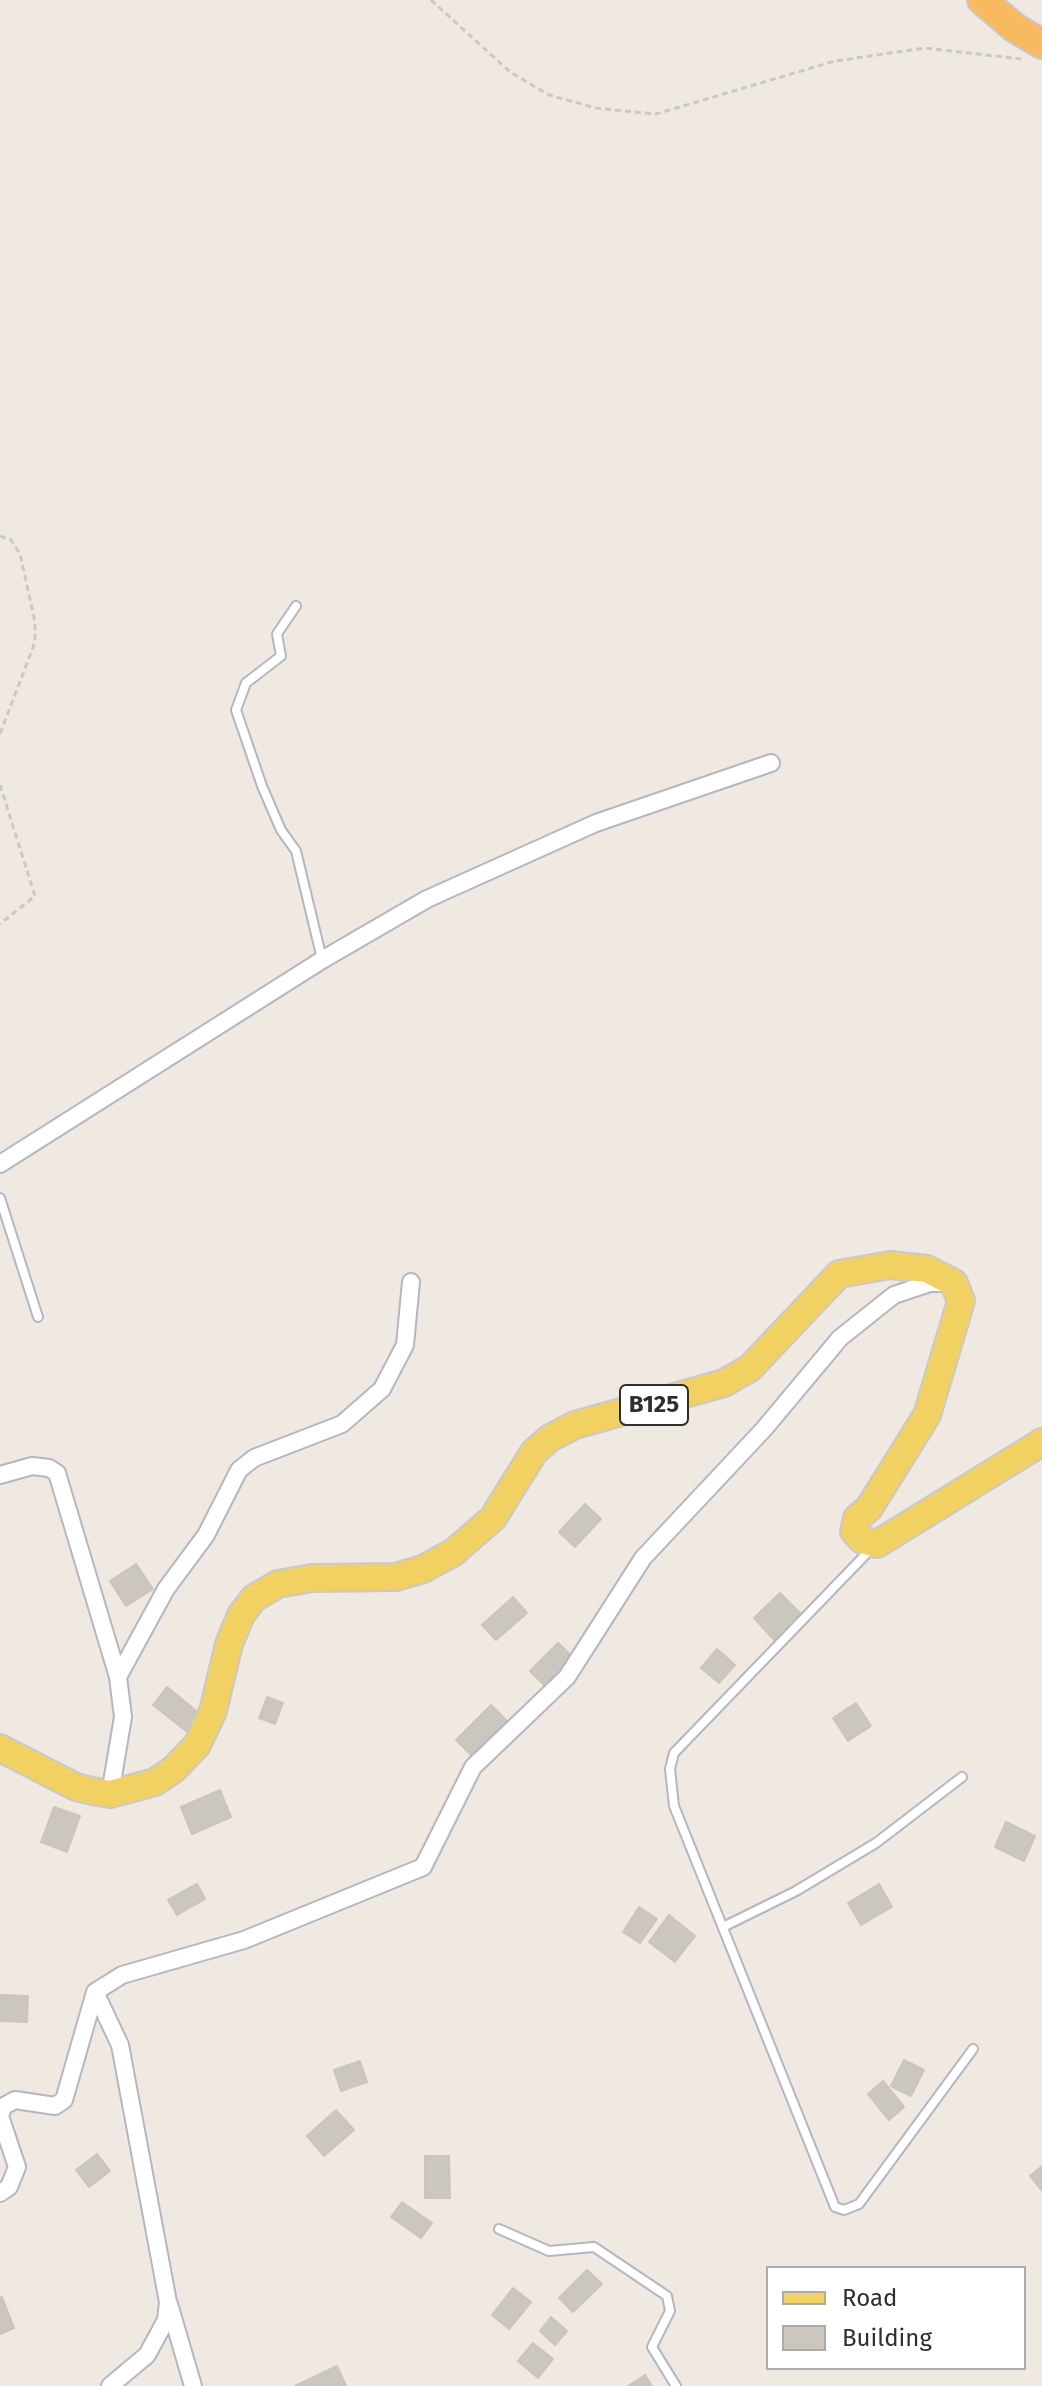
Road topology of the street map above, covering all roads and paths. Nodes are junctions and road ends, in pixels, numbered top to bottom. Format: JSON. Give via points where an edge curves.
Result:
{"nodes":[{"id":1,"x":431,"y":0,"type":"edge"},
{"id":2,"x":982,"y":0,"type":"edge"},
{"id":3,"x":1037,"y":53,"type":"edge"},
{"id":4,"x":0,"y":536,"type":"edge"},
{"id":5,"x":296,"y":606,"type":"dead end"},
{"id":6,"x":0,"y":734,"type":"edge"},
{"id":7,"x":771,"y":763,"type":"dead end"},
{"id":8,"x":0,"y":785,"type":"edge"},
{"id":9,"x":0,"y":924,"type":"edge"},
{"id":10,"x":322,"y":960,"type":"junction"},
{"id":11,"x":0,"y":1164,"type":"edge"},
{"id":12,"x":0,"y":1198,"type":"edge"},
{"id":13,"x":411,"y":1282,"type":"dead end"},
{"id":14,"x":954,"y":1283,"type":"junction"},
{"id":15,"x":38,"y":1317,"type":"dead end"},
{"id":16,"x":1042,"y":1442,"type":"edge"},
{"id":17,"x":0,"y":1475,"type":"edge"},
{"id":18,"x":877,"y":1544,"type":"junction"},
{"id":19,"x":118,"y":1677,"type":"junction"},
{"id":20,"x":0,"y":1748,"type":"edge"},
{"id":21,"x":962,"y":1777,"type":"dead end"},
{"id":22,"x":110,"y":1794,"type":"junction"},
{"id":23,"x":723,"y":1927,"type":"junction"},
{"id":24,"x":95,"y":1992,"type":"junction"},
{"id":25,"x":973,"y":2049,"type":"dead end"},
{"id":26,"x":0,"y":2116,"type":"edge"},
{"id":27,"x":0,"y":2193,"type":"edge"},
{"id":28,"x":499,"y":2229,"type":"dead end"},
{"id":29,"x":168,"y":2302,"type":"junction"},
{"id":30,"x":110,"y":2386,"type":"edge"},
{"id":31,"x":193,"y":2386,"type":"edge"},
{"id":32,"x":676,"y":2386,"type":"edge"}],
"edges":[{"from":1,"to":3,"type":"path","via":[[510,72],[549,95],[596,108],[656,114],[835,61],[925,48]]},
{"from":2,"to":3,"type":"highway"},
{"from":4,"to":6,"type":"path","via":[[11,540],[20,554],[35,642]]},
{"from":5,"to":10,"type":"lane","via":[[277,634],[281,656],[246,683],[236,710],[262,786],[296,851]]},
{"from":7,"to":10,"type":"street","via":[[596,823],[427,899]]},
{"from":8,"to":9,"type":"path","via":[[35,896]]},
{"from":10,"to":11,"type":"street"},
{"from":12,"to":15,"type":"lane"},
{"from":13,"to":19,"type":"street","via":[[405,1345],[382,1389],[342,1424],[254,1458],[239,1470],[206,1535],[166,1589]]},
{"from":14,"to":18,"type":"main road","via":[[960,1311],[927,1415],[869,1508],[857,1518],[854,1531]]},
{"from":14,"to":22,"type":"main road","number":"B125","via":[[927,1269],[890,1265],[839,1274],[750,1368],[724,1383],[575,1425],[550,1438],[534,1452],[493,1518],[444,1558],[396,1577],[278,1584],[254,1598],[241,1615],[213,1711],[197,1745],[155,1782]]},
{"from":14,"to":24,"type":"street","via":[[930,1283],[894,1295],[840,1338],[764,1429],[643,1558],[567,1677],[473,1767],[423,1867],[244,1940],[122,1975]]},
{"from":16,"to":18,"type":"main road"},
{"from":17,"to":19,"type":"street","via":[[32,1466],[57,1473]]},
{"from":18,"to":23,"type":"lane","via":[[674,1753],[674,1806]]},
{"from":19,"to":22,"type":"street","via":[[123,1717]]},
{"from":20,"to":22,"type":"main road","number":"B125","via":[[76,1787]]},
{"from":21,"to":23,"type":"lane","via":[[876,1843]]},
{"from":23,"to":25,"type":"lane","via":[[835,2207],[844,2210],[859,2204]]},
{"from":24,"to":26,"type":"street","via":[[64,2100],[55,2106],[15,2100]]},
{"from":24,"to":29,"type":"street","via":[[120,2045]]},
{"from":26,"to":27,"type":"street","via":[[17,2167],[9,2187]]},
{"from":28,"to":32,"type":"lane","via":[[549,2251],[594,2247],[667,2296],[670,2311],[652,2347]]},
{"from":29,"to":30,"type":"street","via":[[166,2320],[147,2355]]},
{"from":29,"to":31,"type":"street"}]}
